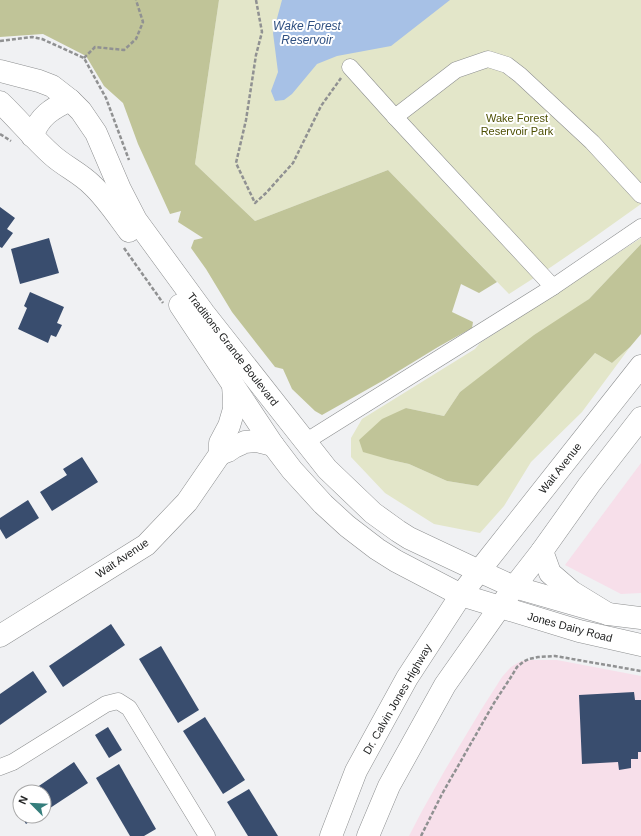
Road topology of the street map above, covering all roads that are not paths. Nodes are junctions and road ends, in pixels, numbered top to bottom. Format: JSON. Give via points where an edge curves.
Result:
{"nodes":[{"id":1,"x":350,"y":67,"type":"road end"},
{"id":2,"x":0,"y":71,"type":"edge"},
{"id":3,"x":70,"y":100,"type":"junction"},
{"id":4,"x":0,"y":102,"type":"edge"},
{"id":5,"x":395,"y":117,"type":"junction"},
{"id":6,"x":23,"y":139,"type":"junction"},
{"id":7,"x":641,"y":195,"type":"edge"},
{"id":8,"x":641,"y":227,"type":"edge"},
{"id":9,"x":553,"y":287,"type":"junction"},
{"id":10,"x":641,"y":366,"type":"edge"},
{"id":11,"x":233,"y":385,"type":"junction"},
{"id":12,"x":641,"y":418,"type":"edge"},
{"id":13,"x":305,"y":442,"type":"junction"},
{"id":14,"x":273,"y":445,"type":"junction"},
{"id":15,"x":220,"y":454,"type":"junction"},
{"id":16,"x":542,"y":551,"type":"junction"},
{"id":17,"x":479,"y":571,"type":"junction"},
{"id":18,"x":514,"y":586,"type":"junction"},
{"id":19,"x":462,"y":595,"type":"junction"},
{"id":20,"x":500,"y":607,"type":"junction"},
{"id":21,"x":608,"y":614,"type":"junction"},
{"id":22,"x":641,"y":618,"type":"edge"},
{"id":23,"x":0,"y":636,"type":"edge"},
{"id":24,"x":641,"y":644,"type":"edge"},
{"id":25,"x":0,"y":767,"type":"edge"},
{"id":26,"x":207,"y":836,"type":"edge"},
{"id":27,"x":331,"y":836,"type":"edge"},
{"id":28,"x":368,"y":836,"type":"edge"}],
"edges":[{"from":1,"to":5,"type":"street"},
{"from":2,"to":3,"type":"main road","name":"Traditions Grande Boulevard","via":[[45,82]]},
{"from":3,"to":6,"type":"main road","via":[[54,108]]},
{"from":3,"to":13,"type":"main road","name":"Traditions Grande Boulevard","via":[[96,133],[136,220],[204,313]]},
{"from":4,"to":6,"type":"main road","name":"Traditions Grande Boulevard","via":[[17,119]]},
{"from":5,"to":7,"type":"street","via":[[456,70],[488,59],[506,65],[520,75],[592,142]]},
{"from":5,"to":9,"type":"street"},
{"from":6,"to":11,"type":"main road","name":"Traditions Grande Boulevard","via":[[54,156],[88,181],[104,198],[177,300]]},
{"from":8,"to":9,"type":"street"},
{"from":9,"to":13,"type":"street"},
{"from":10,"to":17,"type":"main road","name":"Wait Avenue"},
{"from":11,"to":14,"type":"main road","name":"Traditions Grande Boulevard"},
{"from":11,"to":15,"type":"main road","via":[[234,409],[220,443]]},
{"from":12,"to":16,"type":"main road"},
{"from":13,"to":17,"type":"main road","name":"Traditions Grande Boulevard","via":[[327,469],[384,522],[409,538]]},
{"from":14,"to":15,"type":"main road","via":[[257,441],[245,442]]},
{"from":14,"to":19,"type":"main road","name":"Traditions Grande Boulevard","via":[[307,487],[353,530],[396,562]]},
{"from":15,"to":23,"type":"main road","name":"Wait Avenue","via":[[187,502],[146,545]]},
{"from":16,"to":18,"type":"main road"},
{"from":16,"to":21,"type":"main road","via":[[550,573],[572,592]]},
{"from":17,"to":18,"type":"main road","name":"Traditions Grande Boulevard"},
{"from":17,"to":19,"type":"main road","name":"Dr. Calvin Jones Highway"},
{"from":18,"to":20,"type":"main road"},
{"from":18,"to":21,"type":"main road","name":"Jones Dairy Road"},
{"from":19,"to":20,"type":"main road","name":"Traditions Grande Boulevard"},
{"from":19,"to":27,"type":"main road","name":"Dr. Calvin Jones Highway","via":[[407,678],[356,771]]},
{"from":20,"to":24,"type":"main road","name":"Jones Dairy Road","via":[[579,631]]},
{"from":20,"to":28,"type":"main road","via":[[445,685],[389,786]]},
{"from":21,"to":22,"type":"main road","name":"Jones Dairy Road"},
{"from":25,"to":26,"type":"street","via":[[13,762],[106,704],[118,701],[130,708]]}]}
